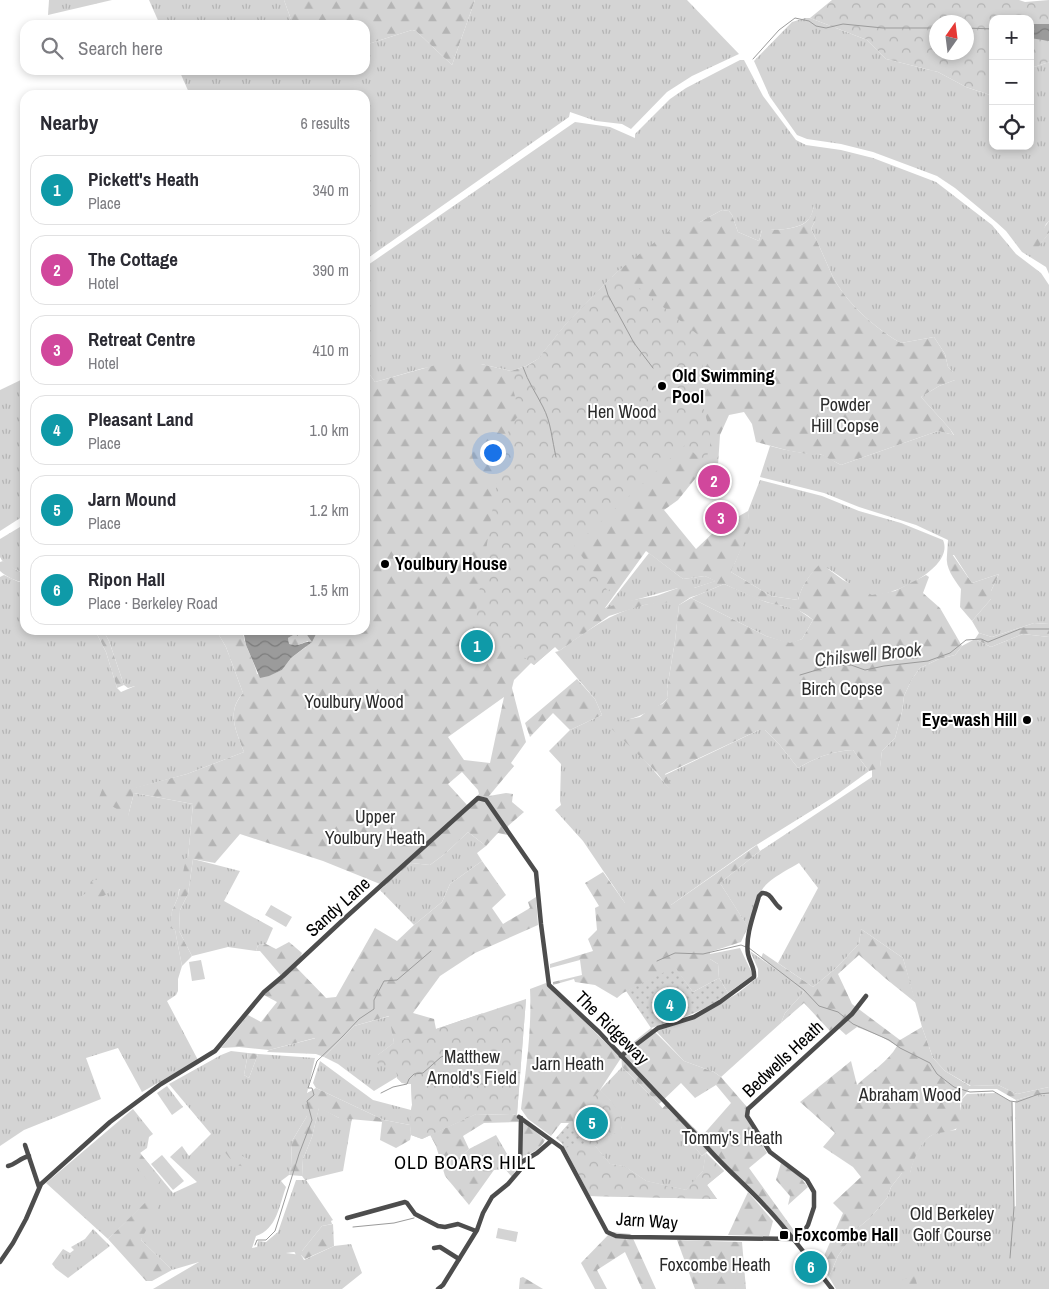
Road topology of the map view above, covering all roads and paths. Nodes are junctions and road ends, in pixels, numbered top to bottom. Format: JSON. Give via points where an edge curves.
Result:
{"nodes":[{"id":1,"x":483,"y":798,"type":"joint"},
{"id":2,"x":780,"y":908,"type":"dead end"},
{"id":3,"x":866,"y":996,"type":"dead end"},
{"id":4,"x":621,"y":1056,"type":"junction"},
{"id":5,"x":550,"y":1141,"type":"junction"},
{"id":6,"x":25,"y":1145,"type":"dead end"},
{"id":7,"x":29,"y":1156,"type":"junction"},
{"id":8,"x":520,"y":1163,"type":"junction"},
{"id":9,"x":8,"y":1166,"type":"dead end"},
{"id":10,"x":39,"y":1187,"type":"junction"},
{"id":11,"x":347,"y":1218,"type":"dead end"},
{"id":12,"x":476,"y":1231,"type":"junction"},
{"id":13,"x":796,"y":1241,"type":"junction"},
{"id":14,"x":434,"y":1248,"type":"dead end"},
{"id":15,"x":458,"y":1259,"type":"junction"},
{"id":16,"x":0,"y":1262,"type":"edge"},
{"id":17,"x":438,"y":1289,"type":"edge"},
{"id":18,"x":832,"y":1289,"type":"edge"}],
"edges":[{"from":1,"to":4,"type":"street","name":"The Ridgeway","via":[[536,872],[549,985]]},
{"from":1,"to":10,"type":"street","name":"Sandy Lane","via":[[478,798],[264,992],[215,1052],[161,1084],[110,1122]]},
{"from":2,"to":4,"type":"street","via":[[766,892],[759,896],[749,936],[748,954],[754,977],[694,1017],[658,1028]]},
{"from":3,"to":13,"type":"street","name":"Bedwells Heath","via":[[852,1014],[748,1109],[747,1116],[770,1152],[806,1180],[814,1192],[814,1207],[808,1225]]},
{"from":4,"to":13,"type":"street","name":"The Ridgeway"},
{"from":5,"to":8,"type":"street"},
{"from":5,"to":8,"type":"street","via":[[520,1118]]},
{"from":5,"to":13,"type":"street","name":"Jarn Way","via":[[562,1148],[611,1235]]},
{"from":6,"to":7,"type":"street"},
{"from":7,"to":9,"type":"street"},
{"from":7,"to":10,"type":"street"},
{"from":8,"to":12,"type":"street","via":[[520,1170],[511,1181],[492,1197]]},
{"from":10,"to":16,"type":"street","via":[[26,1219]]},
{"from":11,"to":12,"type":"street","via":[[407,1203],[415,1214],[438,1226],[458,1224]]},
{"from":12,"to":15,"type":"street"},
{"from":13,"to":18,"type":"street","name":"The Ridgeway"},
{"from":14,"to":15,"type":"street"},
{"from":15,"to":17,"type":"street"}]}
